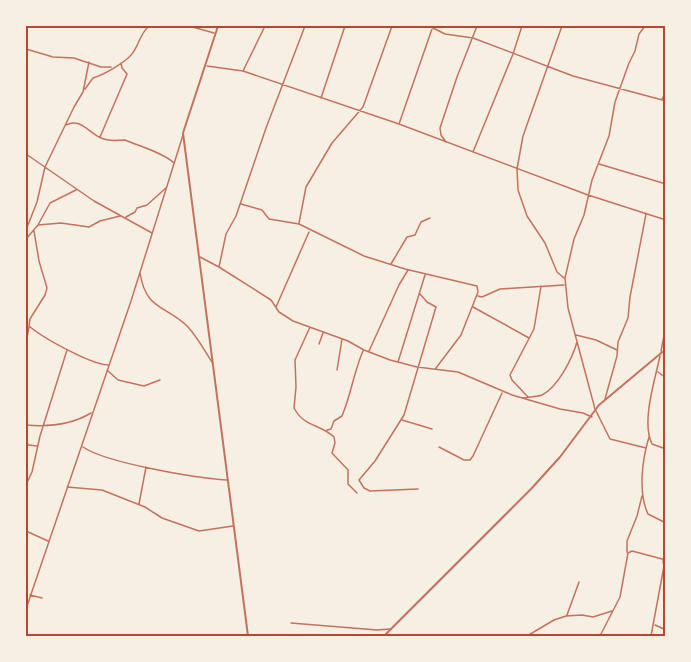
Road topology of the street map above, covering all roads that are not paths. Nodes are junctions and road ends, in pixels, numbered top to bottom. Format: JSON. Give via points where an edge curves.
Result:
{"nodes":[{"id":1,"x":148,"y":26,"type":"edge"},
{"id":2,"x":189,"y":26,"type":"edge"},
{"id":3,"x":218,"y":26,"type":"edge"},
{"id":4,"x":265,"y":26,"type":"edge"},
{"id":5,"x":305,"y":26,"type":"edge"},
{"id":6,"x":345,"y":26,"type":"edge"},
{"id":7,"x":392,"y":26,"type":"edge"},
{"id":8,"x":431,"y":26,"type":"edge"},
{"id":9,"x":477,"y":26,"type":"edge"},
{"id":10,"x":522,"y":26,"type":"edge"},
{"id":11,"x":562,"y":26,"type":"edge"},
{"id":12,"x":645,"y":26,"type":"edge"},
{"id":13,"x":216,"y":33,"type":"junction"},
{"id":14,"x":473,"y":38,"type":"junction"},
{"id":15,"x":26,"y":48,"type":"edge"},
{"id":16,"x":513,"y":54,"type":"junction"},
{"id":17,"x":89,"y":62,"type":"junction"},
{"id":18,"x":121,"y":62,"type":"junction"},
{"id":19,"x":206,"y":66,"type":"junction"},
{"id":20,"x":112,"y":67,"type":"junction"},
{"id":21,"x":548,"y":67,"type":"junction"},
{"id":22,"x":243,"y":71,"type":"junction"},
{"id":23,"x":282,"y":86,"type":"junction"},
{"id":24,"x":620,"y":88,"type":"junction"},
{"id":25,"x":83,"y":92,"type":"junction"},
{"id":26,"x":666,"y":92,"type":"edge"},
{"id":27,"x":321,"y":99,"type":"junction"},
{"id":28,"x":662,"y":100,"type":"junction"},
{"id":29,"x":666,"y":101,"type":"edge"},
{"id":30,"x":359,"y":111,"type":"junction"},
{"id":31,"x":399,"y":124,"type":"junction"},
{"id":32,"x":65,"y":126,"type":"junction"},
{"id":33,"x":183,"y":133,"type":"junction"},
{"id":34,"x":100,"y":137,"type":"junction"},
{"id":35,"x":446,"y":142,"type":"junction"},
{"id":36,"x":473,"y":153,"type":"junction"},
{"id":37,"x":26,"y":154,"type":"edge"},
{"id":38,"x":175,"y":164,"type":"junction"},
{"id":39,"x":598,"y":164,"type":"junction"},
{"id":40,"x":45,"y":167,"type":"junction"},
{"id":41,"x":517,"y":169,"type":"junction"},
{"id":42,"x":666,"y":184,"type":"edge"},
{"id":43,"x":168,"y":186,"type":"junction"},
{"id":44,"x":77,"y":190,"type":"junction"},
{"id":45,"x":588,"y":195,"type":"junction"},
{"id":46,"x":241,"y":204,"type":"junction"},
{"id":47,"x":646,"y":214,"type":"junction"},
{"id":48,"x":121,"y":216,"type":"junction"},
{"id":49,"x":125,"y":218,"type":"junction"},
{"id":50,"x":430,"y":218,"type":"dead end"},
{"id":51,"x":666,"y":220,"type":"edge"},
{"id":52,"x":299,"y":224,"type":"junction"},
{"id":53,"x":38,"y":225,"type":"junction"},
{"id":54,"x":26,"y":230,"type":"edge"},
{"id":55,"x":34,"y":231,"type":"junction"},
{"id":56,"x":310,"y":231,"type":"junction"},
{"id":57,"x":152,"y":234,"type":"junction"},
{"id":58,"x":26,"y":239,"type":"edge"},
{"id":59,"x":198,"y":256,"type":"junction"},
{"id":60,"x":391,"y":265,"type":"junction"},
{"id":61,"x":219,"y":267,"type":"junction"},
{"id":62,"x":408,"y":270,"type":"junction"},
{"id":63,"x":140,"y":271,"type":"junction"},
{"id":64,"x":426,"y":274,"type":"junction"},
{"id":65,"x":565,"y":278,"type":"junction"},
{"id":66,"x":565,"y":284,"type":"junction"},
{"id":67,"x":541,"y":286,"type":"junction"},
{"id":68,"x":420,"y":294,"type":"junction"},
{"id":69,"x":477,"y":295,"type":"junction"},
{"id":70,"x":473,"y":307,"type":"junction"},
{"id":71,"x":276,"y":308,"type":"junction"},
{"id":72,"x":26,"y":318,"type":"edge"},
{"id":73,"x":30,"y":319,"type":"junction"},
{"id":74,"x":29,"y":326,"type":"junction"},
{"id":75,"x":666,"y":326,"type":"edge"},
{"id":76,"x":310,"y":327,"type":"junction"},
{"id":77,"x":323,"y":332,"type":"junction"},
{"id":78,"x":576,"y":335,"type":"junction"},
{"id":79,"x":343,"y":338,"type":"junction"},
{"id":80,"x":530,"y":338,"type":"junction"},
{"id":81,"x":577,"y":340,"type":"junction"},
{"id":82,"x":26,"y":343,"type":"edge"},
{"id":83,"x":319,"y":344,"type":"dead end"},
{"id":84,"x":67,"y":349,"type":"junction"},
{"id":85,"x":666,"y":349,"type":"edge"},
{"id":86,"x":363,"y":350,"type":"junction"},
{"id":87,"x":617,"y":350,"type":"junction"},
{"id":88,"x":368,"y":352,"type":"junction"},
{"id":89,"x":660,"y":355,"type":"junction"},
{"id":90,"x":212,"y":363,"type":"junction"},
{"id":91,"x":397,"y":363,"type":"junction"},
{"id":92,"x":108,"y":365,"type":"junction"},
{"id":93,"x":417,"y":367,"type":"junction"},
{"id":94,"x":435,"y":369,"type":"junction"},
{"id":95,"x":106,"y":370,"type":"junction"},
{"id":96,"x":337,"y":370,"type":"dead end"},
{"id":97,"x":657,"y":371,"type":"junction"},
{"id":98,"x":666,"y":378,"type":"edge"},
{"id":99,"x":160,"y":380,"type":"dead end"},
{"id":100,"x":502,"y":392,"type":"junction"},
{"id":101,"x":528,"y":397,"type":"junction"},
{"id":102,"x":521,"y":398,"type":"junction"},
{"id":103,"x":605,"y":400,"type":"junction"},
{"id":104,"x":595,"y":410,"type":"junction"},
{"id":105,"x":92,"y":412,"type":"junction"},
{"id":106,"x":592,"y":417,"type":"junction"},
{"id":107,"x":401,"y":420,"type":"junction"},
{"id":108,"x":26,"y":425,"type":"edge"},
{"id":109,"x":44,"y":427,"type":"junction"},
{"id":110,"x":432,"y":429,"type":"dead end"},
{"id":111,"x":325,"y":430,"type":"junction"},
{"id":112,"x":26,"y":437,"type":"edge"},
{"id":113,"x":649,"y":437,"type":"junction"},
{"id":114,"x":38,"y":446,"type":"junction"},
{"id":115,"x":82,"y":447,"type":"junction"},
{"id":116,"x":439,"y":447,"type":"dead end"},
{"id":117,"x":646,"y":448,"type":"junction"},
{"id":118,"x":666,"y":449,"type":"edge"},
{"id":119,"x":146,"y":466,"type":"junction"},
{"id":120,"x":228,"y":480,"type":"junction"},
{"id":121,"x":26,"y":485,"type":"edge"},
{"id":122,"x":66,"y":487,"type":"junction"},
{"id":123,"x":418,"y":489,"type":"dead end"},
{"id":124,"x":642,"y":492,"type":"junction"},
{"id":125,"x":357,"y":493,"type":"dead end"},
{"id":126,"x":139,"y":505,"type":"junction"},
{"id":127,"x":666,"y":523,"type":"edge"},
{"id":128,"x":234,"y":526,"type":"junction"},
{"id":129,"x":26,"y":531,"type":"edge"},
{"id":130,"x":49,"y":541,"type":"junction"},
{"id":131,"x":627,"y":556,"type":"junction"},
{"id":132,"x":662,"y":559,"type":"junction"},
{"id":133,"x":666,"y":560,"type":"edge"},
{"id":134,"x":579,"y":582,"type":"dead end"},
{"id":135,"x":30,"y":595,"type":"junction"},
{"id":136,"x":27,"y":598,"type":"edge"},
{"id":137,"x":42,"y":598,"type":"dead end"},
{"id":138,"x":26,"y":609,"type":"edge"},
{"id":139,"x":613,"y":610,"type":"junction"},
{"id":140,"x":566,"y":616,"type":"junction"},
{"id":141,"x":291,"y":623,"type":"dead end"},
{"id":142,"x":654,"y":624,"type":"junction"},
{"id":143,"x":391,"y":629,"type":"junction"},
{"id":144,"x":666,"y":630,"type":"edge"},
{"id":145,"x":248,"y":636,"type":"edge"},
{"id":146,"x":384,"y":636,"type":"edge"},
{"id":147,"x":527,"y":636,"type":"edge"},
{"id":148,"x":600,"y":636,"type":"edge"},
{"id":149,"x":651,"y":636,"type":"edge"}],
"edges":[{"from":1,"to":18,"type":"street","via":[[140,34],[131,56]]},
{"from":2,"to":13,"type":"street"},
{"from":3,"to":13,"type":"street"},
{"from":4,"to":22,"type":"street"},
{"from":5,"to":23,"type":"street"},
{"from":6,"to":27,"type":"street"},
{"from":7,"to":30,"type":"street"},
{"from":8,"to":14,"type":"street"},
{"from":8,"to":31,"type":"street"},
{"from":9,"to":14,"type":"street"},
{"from":10,"to":16,"type":"street"},
{"from":11,"to":21,"type":"street"},
{"from":12,"to":24,"type":"street"},
{"from":13,"to":19,"type":"street"},
{"from":14,"to":16,"type":"street"},
{"from":14,"to":35,"type":"street","via":[[441,128]]},
{"from":15,"to":17,"type":"street"},
{"from":16,"to":21,"type":"street"},
{"from":16,"to":36,"type":"street"},
{"from":17,"to":20,"type":"street"},
{"from":17,"to":25,"type":"street"},
{"from":18,"to":20,"type":"street"},
{"from":18,"to":34,"type":"street","via":[[127,74]]},
{"from":19,"to":22,"type":"street"},
{"from":19,"to":33,"type":"street"},
{"from":20,"to":25,"type":"street","via":[[104,75],[89,80]]},
{"from":21,"to":24,"type":"street"},
{"from":21,"to":41,"type":"street","via":[[523,135]]},
{"from":22,"to":23,"type":"street"},
{"from":23,"to":27,"type":"street"},
{"from":23,"to":46,"type":"street"},
{"from":24,"to":28,"type":"street"},
{"from":24,"to":39,"type":"street","via":[[608,142]]},
{"from":25,"to":32,"type":"street"},
{"from":26,"to":28,"type":"street"},
{"from":27,"to":30,"type":"street"},
{"from":28,"to":29,"type":"street"},
{"from":30,"to":31,"type":"street"},
{"from":30,"to":52,"type":"street","via":[[332,142],[308,183]]},
{"from":31,"to":35,"type":"street"},
{"from":32,"to":34,"type":"street","via":[[80,124]]},
{"from":32,"to":40,"type":"street"},
{"from":33,"to":38,"type":"street"},
{"from":33,"to":59,"type":"street"},
{"from":34,"to":38,"type":"street","via":[[124,140],[164,155]]},
{"from":35,"to":36,"type":"street"},
{"from":36,"to":41,"type":"street"},
{"from":37,"to":40,"type":"street"},
{"from":38,"to":43,"type":"street"},
{"from":39,"to":42,"type":"street"},
{"from":39,"to":45,"type":"street"},
{"from":40,"to":44,"type":"street"},
{"from":40,"to":54,"type":"street"},
{"from":41,"to":45,"type":"street"},
{"from":41,"to":65,"type":"street","via":[[518,190],[527,216],[545,243],[557,272]]},
{"from":43,"to":49,"type":"street"},
{"from":43,"to":57,"type":"street"},
{"from":44,"to":48,"type":"street"},
{"from":44,"to":53,"type":"street","via":[[53,201]]},
{"from":45,"to":47,"type":"street"},
{"from":45,"to":65,"type":"street"},
{"from":46,"to":52,"type":"street","via":[[262,210],[273,221]]},
{"from":46,"to":61,"type":"street","via":[[226,234]]},
{"from":47,"to":51,"type":"street"},
{"from":47,"to":87,"type":"street","via":[[628,318]]},
{"from":48,"to":49,"type":"street"},
{"from":48,"to":53,"type":"street","via":[[89,227]]},
{"from":49,"to":57,"type":"street"},
{"from":50,"to":60,"type":"street","via":[[407,237]]},
{"from":52,"to":56,"type":"street"},
{"from":53,"to":55,"type":"street"},
{"from":55,"to":58,"type":"street"},
{"from":55,"to":73,"type":"street","via":[[47,288]]},
{"from":56,"to":60,"type":"street","via":[[352,252]]},
{"from":56,"to":71,"type":"street"},
{"from":57,"to":63,"type":"street"},
{"from":59,"to":61,"type":"street"},
{"from":59,"to":90,"type":"street"},
{"from":60,"to":62,"type":"street"},
{"from":61,"to":71,"type":"street","via":[[271,300]]},
{"from":62,"to":64,"type":"street"},
{"from":62,"to":88,"type":"street"},
{"from":63,"to":90,"type":"street","via":[[149,299],[187,327]]},
{"from":63,"to":92,"type":"street"},
{"from":64,"to":68,"type":"street"},
{"from":64,"to":69,"type":"street","via":[[475,285]]},
{"from":65,"to":66,"type":"street"},
{"from":66,"to":67,"type":"street"},
{"from":66,"to":78,"type":"street"},
{"from":67,"to":69,"type":"street"},
{"from":67,"to":80,"type":"street"},
{"from":68,"to":91,"type":"street"},
{"from":68,"to":93,"type":"street","via":[[436,306]]},
{"from":69,"to":70,"type":"street"},
{"from":70,"to":80,"type":"street"},
{"from":70,"to":94,"type":"street","via":[[461,335]]},
{"from":71,"to":76,"type":"street","via":[[285,317]]},
{"from":72,"to":73,"type":"street"},
{"from":73,"to":74,"type":"street"},
{"from":74,"to":82,"type":"street"},
{"from":74,"to":84,"type":"street"},
{"from":75,"to":89,"type":"street"},
{"from":76,"to":77,"type":"street"},
{"from":76,"to":111,"type":"street","via":[[295,360],[294,408],[304,421]]},
{"from":77,"to":79,"type":"street"},
{"from":77,"to":83,"type":"street"},
{"from":78,"to":81,"type":"street"},
{"from":78,"to":87,"type":"street"},
{"from":79,"to":86,"type":"street"},
{"from":79,"to":96,"type":"street"},
{"from":80,"to":101,"type":"street","via":[[510,376]]},
{"from":81,"to":101,"type":"street","via":[[566,370],[543,394]]},
{"from":81,"to":104,"type":"street"},
{"from":84,"to":92,"type":"street"},
{"from":84,"to":109,"type":"street"},
{"from":85,"to":89,"type":"street"},
{"from":86,"to":88,"type":"street"},
{"from":86,"to":111,"type":"street","via":[[342,416],[331,429]]},
{"from":87,"to":103,"type":"street"},
{"from":88,"to":91,"type":"street"},
{"from":89,"to":97,"type":"street"},
{"from":89,"to":103,"type":"street"},
{"from":90,"to":120,"type":"street"},
{"from":91,"to":93,"type":"street"},
{"from":92,"to":95,"type":"street"},
{"from":93,"to":94,"type":"street"},
{"from":93,"to":107,"type":"street"},
{"from":94,"to":100,"type":"street","via":[[459,372]]},
{"from":95,"to":99,"type":"street","via":[[118,380],[144,386]]},
{"from":95,"to":105,"type":"street"},
{"from":97,"to":98,"type":"street"},
{"from":97,"to":113,"type":"street","via":[[648,417]]},
{"from":100,"to":102,"type":"street"},
{"from":100,"to":116,"type":"street","via":[[470,460]]},
{"from":101,"to":102,"type":"street"},
{"from":102,"to":106,"type":"street"},
{"from":103,"to":104,"type":"street"},
{"from":104,"to":106,"type":"street"},
{"from":104,"to":117,"type":"street","via":[[610,439]]},
{"from":105,"to":109,"type":"street","via":[[81,419]]},
{"from":105,"to":115,"type":"street"},
{"from":106,"to":143,"type":"street","via":[[531,489]]},
{"from":107,"to":110,"type":"street"},
{"from":107,"to":123,"type":"street","via":[[359,481],[370,491]]},
{"from":108,"to":109,"type":"street"},
{"from":109,"to":114,"type":"street"},
{"from":111,"to":125,"type":"street","via":[[334,437],[332,453],[348,470],[348,484]]},
{"from":112,"to":114,"type":"street","via":[[27,445]]},
{"from":113,"to":117,"type":"street"},
{"from":113,"to":118,"type":"street","via":[[652,444]]},
{"from":114,"to":121,"type":"street"},
{"from":115,"to":119,"type":"street"},
{"from":115,"to":122,"type":"street"},
{"from":117,"to":124,"type":"street"},
{"from":119,"to":120,"type":"street"},
{"from":119,"to":126,"type":"street"},
{"from":120,"to":128,"type":"street"},
{"from":122,"to":126,"type":"street","via":[[102,490]]},
{"from":122,"to":130,"type":"street"},
{"from":124,"to":127,"type":"street","via":[[647,513]]},
{"from":124,"to":131,"type":"street","via":[[627,539]]},
{"from":126,"to":128,"type":"street","via":[[199,531]]},
{"from":128,"to":145,"type":"street"},
{"from":129,"to":130,"type":"street"},
{"from":130,"to":135,"type":"street"},
{"from":131,"to":132,"type":"street","via":[[632,551]]},
{"from":131,"to":139,"type":"street","via":[[621,593]]},
{"from":132,"to":133,"type":"street"},
{"from":132,"to":142,"type":"street"},
{"from":134,"to":140,"type":"street"},
{"from":135,"to":136,"type":"street"},
{"from":135,"to":137,"type":"street"},
{"from":136,"to":138,"type":"street"},
{"from":139,"to":140,"type":"street","via":[[593,617]]},
{"from":139,"to":148,"type":"street"},
{"from":140,"to":147,"type":"street"},
{"from":141,"to":143,"type":"street"},
{"from":142,"to":144,"type":"street"},
{"from":142,"to":149,"type":"street"},
{"from":143,"to":146,"type":"street"}]}
